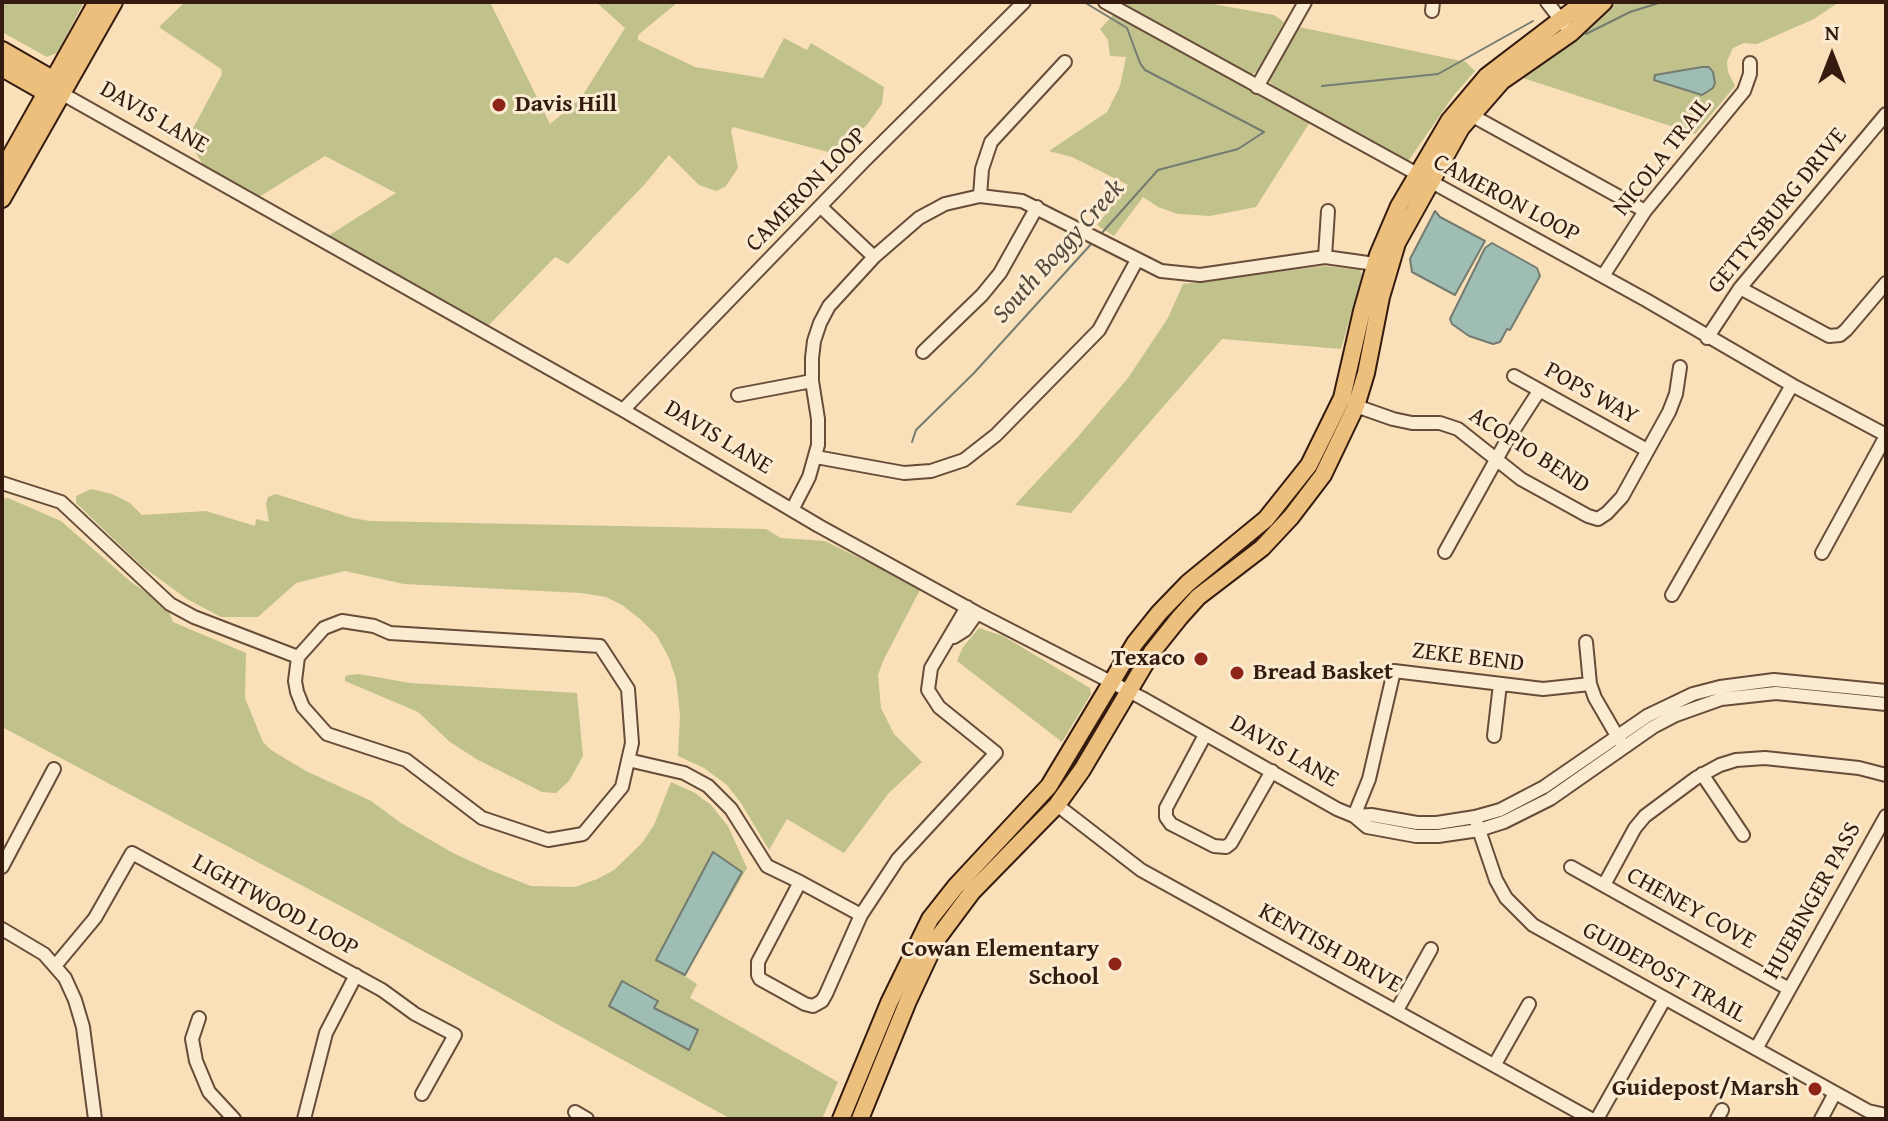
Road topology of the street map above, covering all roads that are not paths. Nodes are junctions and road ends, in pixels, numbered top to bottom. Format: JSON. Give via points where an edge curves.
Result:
{"nodes":[{"id":1,"x":97,"y":2,"type":"edge"},
{"id":2,"x":114,"y":2,"type":"edge"},
{"id":3,"x":1024,"y":2,"type":"edge"},
{"id":4,"x":1105,"y":2,"type":"edge"},
{"id":5,"x":1305,"y":2,"type":"edge"},
{"id":6,"x":1547,"y":2,"type":"edge"},
{"id":7,"x":1584,"y":2,"type":"edge"},
{"id":8,"x":1604,"y":2,"type":"edge"},
{"id":9,"x":1566,"y":27,"type":"junction"},
{"id":10,"x":2,"y":50,"type":"edge"},
{"id":11,"x":1065,"y":62,"type":"dead end"},
{"id":12,"x":1750,"y":63,"type":"dead end"},
{"id":13,"x":2,"y":68,"type":"edge"},
{"id":14,"x":1257,"y":87,"type":"junction"},
{"id":15,"x":54,"y":89,"type":"junction"},
{"id":16,"x":1886,"y":114,"type":"edge"},
{"id":17,"x":1471,"y":115,"type":"junction"},
{"id":18,"x":2,"y":171,"type":"edge"},
{"id":19,"x":1423,"y":179,"type":"junction"},
{"id":20,"x":980,"y":196,"type":"junction"},
{"id":21,"x":2,"y":199,"type":"edge"},
{"id":22,"x":821,"y":207,"type":"junction"},
{"id":23,"x":1037,"y":207,"type":"junction"},
{"id":24,"x":1328,"y":211,"type":"dead end"},
{"id":25,"x":1645,"y":211,"type":"junction"},
{"id":26,"x":874,"y":257,"type":"junction"},
{"id":27,"x":1325,"y":257,"type":"junction"},
{"id":28,"x":1137,"y":260,"type":"junction"},
{"id":29,"x":1375,"y":264,"type":"junction"},
{"id":30,"x":1603,"y":276,"type":"junction"},
{"id":31,"x":1886,"y":283,"type":"edge"},
{"id":32,"x":1740,"y":288,"type":"junction"},
{"id":33,"x":1707,"y":338,"type":"junction"},
{"id":34,"x":923,"y":352,"type":"dead end"},
{"id":35,"x":1680,"y":367,"type":"dead end"},
{"id":36,"x":1514,"y":376,"type":"dead end"},
{"id":37,"x":812,"y":381,"type":"junction"},
{"id":38,"x":1792,"y":385,"type":"junction"},
{"id":39,"x":1539,"y":391,"type":"junction"},
{"id":40,"x":738,"y":395,"type":"dead end"},
{"id":41,"x":1348,"y":404,"type":"junction"},
{"id":42,"x":623,"y":410,"type":"junction"},
{"id":43,"x":1886,"y":436,"type":"edge"},
{"id":44,"x":1647,"y":450,"type":"junction"},
{"id":45,"x":816,"y":457,"type":"junction"},
{"id":46,"x":1498,"y":458,"type":"junction"},
{"id":47,"x":2,"y":483,"type":"edge"},
{"id":48,"x":792,"y":510,"type":"junction"},
{"id":49,"x":1445,"y":552,"type":"dead end"},
{"id":50,"x":1822,"y":553,"type":"dead end"},
{"id":51,"x":1672,"y":595,"type":"dead end"},
{"id":52,"x":972,"y":610,"type":"junction"},
{"id":53,"x":1586,"y":642,"type":"dead end"},
{"id":54,"x":298,"y":657,"type":"junction"},
{"id":55,"x":1111,"y":682,"type":"junction"},
{"id":56,"x":1500,"y":684,"type":"junction"},
{"id":57,"x":1590,"y":684,"type":"junction"},
{"id":58,"x":1129,"y":691,"type":"junction"},
{"id":59,"x":1886,"y":691,"type":"edge"},
{"id":60,"x":1886,"y":704,"type":"edge"},
{"id":61,"x":1205,"y":735,"type":"junction"},
{"id":62,"x":1617,"y":735,"type":"junction"},
{"id":63,"x":1494,"y":736,"type":"dead end"},
{"id":64,"x":1625,"y":747,"type":"junction"},
{"id":65,"x":628,"y":760,"type":"junction"},
{"id":66,"x":54,"y":769,"type":"dead end"},
{"id":67,"x":1272,"y":771,"type":"junction"},
{"id":68,"x":1702,"y":774,"type":"junction"},
{"id":69,"x":1886,"y":775,"type":"edge"},
{"id":70,"x":1057,"y":805,"type":"junction"},
{"id":71,"x":1354,"y":816,"type":"junction"},
{"id":72,"x":1886,"y":816,"type":"edge"},
{"id":73,"x":1477,"y":824,"type":"junction"},
{"id":74,"x":1743,"y":835,"type":"dead end"},
{"id":75,"x":982,"y":859,"type":"junction"},
{"id":76,"x":1005,"y":859,"type":"junction"},
{"id":77,"x":2,"y":867,"type":"edge"},
{"id":78,"x":1571,"y":867,"type":"dead end"},
{"id":79,"x":800,"y":882,"type":"junction"},
{"id":80,"x":1604,"y":885,"type":"junction"},
{"id":81,"x":861,"y":915,"type":"junction"},
{"id":82,"x":2,"y":929,"type":"edge"},
{"id":83,"x":925,"y":930,"type":"junction"},
{"id":84,"x":1431,"y":949,"type":"dead end"},
{"id":85,"x":55,"y":966,"type":"junction"},
{"id":86,"x":356,"y":975,"type":"junction"},
{"id":87,"x":1789,"y":989,"type":"junction"},
{"id":88,"x":1664,"y":1000,"type":"junction"},
{"id":89,"x":908,"y":1001,"type":"junction"},
{"id":90,"x":1529,"y":1004,"type":"dead end"},
{"id":91,"x":1397,"y":1010,"type":"junction"},
{"id":92,"x":199,"y":1018,"type":"dead end"},
{"id":93,"x":1756,"y":1049,"type":"junction"},
{"id":94,"x":1495,"y":1064,"type":"junction"},
{"id":95,"x":1835,"y":1093,"type":"junction"},
{"id":96,"x":422,"y":1094,"type":"dead end"},
{"id":97,"x":575,"y":1112,"type":"dead end"},
{"id":98,"x":1886,"y":1115,"type":"edge"},
{"id":99,"x":95,"y":1119,"type":"edge"},
{"id":100,"x":234,"y":1119,"type":"edge"},
{"id":101,"x":304,"y":1119,"type":"edge"},
{"id":102,"x":587,"y":1119,"type":"edge"},
{"id":103,"x":841,"y":1119,"type":"edge"},
{"id":104,"x":860,"y":1119,"type":"edge"},
{"id":105,"x":1594,"y":1119,"type":"edge"},
{"id":106,"x":1821,"y":1119,"type":"edge"}],
"edges":[{"from":1,"to":15,"type":"main road"},
{"from":2,"to":15,"type":"main road"},
{"from":3,"to":22,"type":"street","name":"CAMERON LOOP"},
{"from":4,"to":14,"type":"street","name":"CAMERON LOOP"},
{"from":5,"to":14,"type":"street"},
{"from":6,"to":9,"type":"street"},
{"from":7,"to":9,"type":"main road"},
{"from":8,"to":9,"type":"main road"},
{"from":9,"to":17,"type":"main road"},
{"from":9,"to":19,"type":"main road","via":[[1487,76],[1449,121]]},
{"from":10,"to":15,"type":"main road","name":"DAVIS LANE"},
{"from":11,"to":20,"type":"street","via":[[991,142]]},
{"from":12,"to":25,"type":"street","name":"NICOLA TRAIL","via":[[1744,91]]},
{"from":13,"to":15,"type":"main road","name":"DAVIS LANE"},
{"from":14,"to":19,"type":"street","name":"CAMERON LOOP"},
{"from":15,"to":18,"type":"main road"},
{"from":15,"to":21,"type":"main road"},
{"from":15,"to":42,"type":"street","name":"DAVIS LANE"},
{"from":16,"to":32,"type":"street","name":"GETTYSBURG DRIVE"},
{"from":17,"to":19,"type":"main road"},
{"from":17,"to":25,"type":"street"},
{"from":19,"to":29,"type":"main road","via":[[1390,225]]},
{"from":19,"to":30,"type":"street","name":"CAMERON LOOP"},
{"from":19,"to":41,"type":"main road","via":[[1388,268]]},
{"from":20,"to":23,"type":"street"},
{"from":20,"to":26,"type":"street","via":[[945,204],[919,218]]},
{"from":22,"to":26,"type":"street"},
{"from":22,"to":42,"type":"street","name":"CAMERON LOOP"},
{"from":23,"to":28,"type":"street"},
{"from":23,"to":34,"type":"street","via":[[1000,273]]},
{"from":24,"to":27,"type":"street"},
{"from":25,"to":30,"type":"street","name":"NICOLA TRAIL"},
{"from":26,"to":37,"type":"street","via":[[824,314],[814,341]]},
{"from":27,"to":28,"type":"street","via":[[1200,275],[1161,271]]},
{"from":27,"to":29,"type":"street"},
{"from":28,"to":45,"type":"street","via":[[1099,330],[996,435],[964,460],[904,473]]},
{"from":29,"to":41,"type":"main road","via":[[1357,335],[1359,352]]},
{"from":30,"to":33,"type":"street","name":"CAMERON LOOP"},
{"from":31,"to":32,"type":"street","via":[[1846,330],[1829,336]]},
{"from":32,"to":33,"type":"street","name":"GETTYSBURG DRIVE"},
{"from":33,"to":38,"type":"street","name":"CAMERON LOOP"},
{"from":35,"to":44,"type":"street","name":"ACOPIO BEND","via":[[1674,402]]},
{"from":36,"to":39,"type":"street","name":"POPS WAY"},
{"from":37,"to":40,"type":"street"},
{"from":37,"to":45,"type":"street"},
{"from":38,"to":43,"type":"street","name":"CAMERON LOOP"},
{"from":38,"to":51,"type":"street"},
{"from":39,"to":44,"type":"street","name":"POPS WAY"},
{"from":39,"to":46,"type":"street"},
{"from":41,"to":46,"type":"street","name":"ACOPIO BEND","via":[[1408,422],[1449,425]]},
{"from":41,"to":55,"type":"main road","via":[[1266,519],[1159,613]]},
{"from":41,"to":58,"type":"main road","via":[[1329,465],[1291,517],[1262,548],[1198,597],[1152,652]]},
{"from":42,"to":48,"type":"street","name":"DAVIS LANE"},
{"from":43,"to":50,"type":"street"},
{"from":44,"to":46,"type":"street","name":"ACOPIO BEND","via":[[1622,497],[1598,519],[1521,479]]},
{"from":45,"to":48,"type":"street"},
{"from":46,"to":49,"type":"street"},
{"from":47,"to":54,"type":"street","via":[[61,502],[170,604]]},
{"from":48,"to":52,"type":"street","name":"DAVIS LANE"},
{"from":52,"to":55,"type":"street","name":"DAVIS LANE"},
{"from":52,"to":81,"type":"street","via":[[965,630],[948,640],[927,683],[929,694],[953,720],[996,753],[898,859]]},
{"from":53,"to":57,"type":"street"},
{"from":54,"to":65,"type":"street","via":[[324,628],[342,621],[390,633],[600,646],[628,689]]},
{"from":54,"to":65,"type":"street","via":[[297,692],[327,734],[406,760],[482,818],[548,840],[583,834],[622,787]]},
{"from":55,"to":58,"type":"street","name":"DAVIS LANE"},
{"from":55,"to":75,"type":"main road","via":[[1049,786]]},
{"from":56,"to":57,"type":"street","name":"ZEKE BEND","via":[[1560,689]]},
{"from":56,"to":63,"type":"street"},
{"from":56,"to":71,"type":"street","name":"ZEKE BEND","via":[[1394,671],[1369,779]]},
{"from":57,"to":62,"type":"street"},
{"from":58,"to":61,"type":"street","name":"DAVIS LANE"},
{"from":58,"to":70,"type":"main road"},
{"from":59,"to":62,"type":"street","name":"DAVIS LANE","via":[[1748,682],[1669,704]]},
{"from":60,"to":64,"type":"street","name":"DAVIS LANE","via":[[1749,694],[1676,715]]},
{"from":61,"to":67,"type":"street","name":"DAVIS LANE"},
{"from":61,"to":67,"type":"street","via":[[1166,808],[1171,824],[1226,847]]},
{"from":62,"to":64,"type":"street"},
{"from":62,"to":73,"type":"street","name":"DAVIS LANE"},
{"from":64,"to":73,"type":"street","name":"DAVIS LANE","via":[[1538,805],[1504,822]]},
{"from":65,"to":79,"type":"street","via":[[684,773],[708,786],[731,809],[764,863]]},
{"from":66,"to":77,"type":"street"},
{"from":67,"to":71,"type":"street","name":"DAVIS LANE"},
{"from":68,"to":69,"type":"street","via":[[1736,760],[1765,758]]},
{"from":68,"to":74,"type":"street"},
{"from":68,"to":80,"type":"street","via":[[1645,816]]},
{"from":70,"to":76,"type":"main road"},
{"from":70,"to":91,"type":"street","name":"KENTISH DRIVE","via":[[1141,870]]},
{"from":71,"to":73,"type":"street","name":"DAVIS LANE"},
{"from":72,"to":87,"type":"street","name":"HUEBINGER PASS"},
{"from":73,"to":88,"type":"street","name":"GUIDEPOST TRAIL","via":[[1496,880],[1518,912]]},
{"from":75,"to":76,"type":"main road"},
{"from":75,"to":83,"type":"main road"},
{"from":76,"to":89,"type":"main road","via":[[937,939]]},
{"from":78,"to":80,"type":"street","name":"CHENEY COVE"},
{"from":79,"to":81,"type":"street"},
{"from":79,"to":81,"type":"street","via":[[757,969],[760,979],[805,1004],[822,1001]]},
{"from":80,"to":87,"type":"street","name":"CHENEY COVE"},
{"from":82,"to":85,"type":"street"},
{"from":83,"to":89,"type":"main road","via":[[903,990]]},
{"from":83,"to":103,"type":"main road"},
{"from":84,"to":91,"type":"street"},
{"from":85,"to":86,"type":"street","name":"LIGHTWOOD LOOP","via":[[95,918],[132,853]]},
{"from":85,"to":99,"type":"street","via":[[81,1013]]},
{"from":86,"to":96,"type":"street","name":"LIGHTWOOD LOOP","via":[[455,1035]]},
{"from":86,"to":101,"type":"street","via":[[326,1033]]},
{"from":87,"to":93,"type":"street","name":"HUEBINGER PASS"},
{"from":88,"to":93,"type":"street","name":"GUIDEPOST TRAIL"},
{"from":88,"to":105,"type":"street"},
{"from":89,"to":104,"type":"main road"},
{"from":90,"to":94,"type":"street"},
{"from":91,"to":94,"type":"street","name":"KENTISH DRIVE"},
{"from":92,"to":100,"type":"street","via":[[192,1039],[199,1069],[217,1104]]},
{"from":93,"to":95,"type":"street","name":"GUIDEPOST TRAIL"},
{"from":94,"to":105,"type":"street","name":"KENTISH DRIVE"},
{"from":95,"to":98,"type":"street","name":"GUIDEPOST TRAIL"},
{"from":95,"to":106,"type":"street"},
{"from":97,"to":102,"type":"street"}]}
